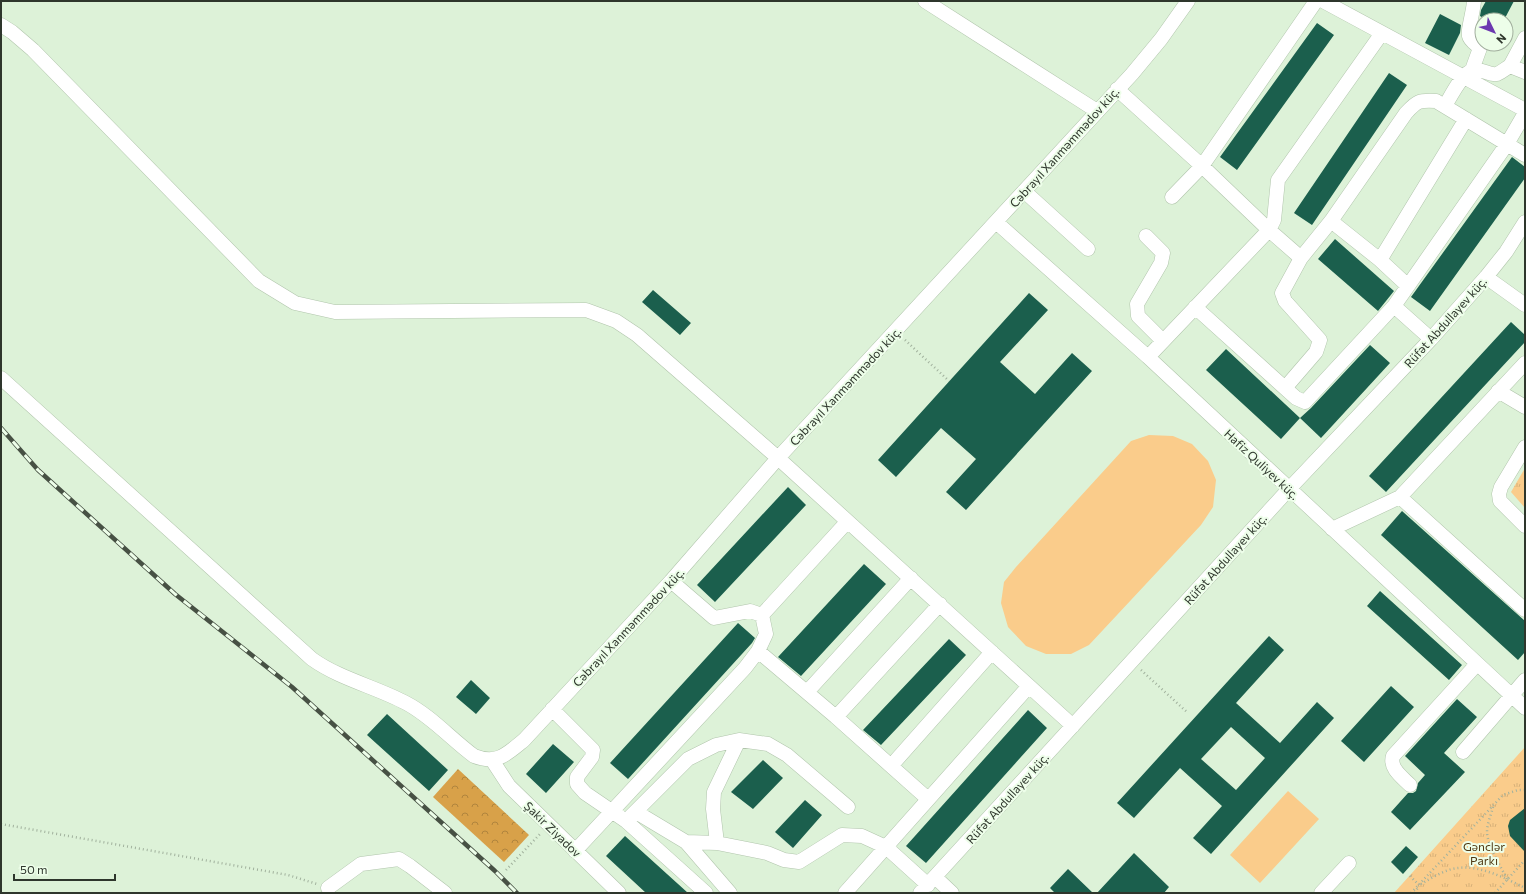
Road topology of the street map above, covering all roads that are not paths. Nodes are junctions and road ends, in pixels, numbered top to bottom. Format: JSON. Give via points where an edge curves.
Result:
{"nodes":[{"id":1,"x":925,"y":1,"type":"edge"},
{"id":2,"x":1188,"y":1,"type":"edge"},
{"id":3,"x":1316,"y":1,"type":"edge"},
{"id":4,"x":1323,"y":1,"type":"edge"},
{"id":5,"x":1474,"y":1,"type":"edge"},
{"id":6,"x":1,"y":25,"type":"edge"},
{"id":7,"x":1382,"y":33,"type":"junction"},
{"id":8,"x":1525,"y":38,"type":"edge"},
{"id":9,"x":1474,"y":41,"type":"edge"},
{"id":10,"x":1480,"y":52,"type":"edge"},
{"id":11,"x":1510,"y":66,"type":"junction"},
{"id":12,"x":1525,"y":72,"type":"edge"},
{"id":13,"x":1468,"y":73,"type":"junction"},
{"id":14,"x":1117,"y":89,"type":"junction"},
{"id":15,"x":1445,"y":106,"type":"junction"},
{"id":16,"x":1525,"y":110,"type":"edge"},
{"id":17,"x":1097,"y":111,"type":"junction"},
{"id":18,"x":1525,"y":114,"type":"edge"},
{"id":19,"x":1466,"y":119,"type":"junction"},
{"id":20,"x":1507,"y":144,"type":"junction"},
{"id":21,"x":1525,"y":155,"type":"edge"},
{"id":22,"x":1202,"y":166,"type":"junction"},
{"id":23,"x":1024,"y":191,"type":"junction"},
{"id":24,"x":1172,"y":197,"type":"dead end"},
{"id":25,"x":1331,"y":221,"type":"junction"},
{"id":26,"x":996,"y":222,"type":"junction"},
{"id":27,"x":1525,"y":222,"type":"edge"},
{"id":28,"x":1269,"y":230,"type":"junction"},
{"id":29,"x":1146,"y":236,"type":"dead end"},
{"id":30,"x":1088,"y":249,"type":"dead end"},
{"id":31,"x":1301,"y":258,"type":"junction"},
{"id":32,"x":1380,"y":260,"type":"junction"},
{"id":33,"x":1486,"y":277,"type":"junction"},
{"id":34,"x":1408,"y":286,"type":"junction"},
{"id":35,"x":1525,"y":305,"type":"edge"},
{"id":36,"x":1394,"y":306,"type":"junction"},
{"id":37,"x":1195,"y":307,"type":"junction"},
{"id":38,"x":1431,"y":339,"type":"junction"},
{"id":39,"x":1163,"y":340,"type":"junction"},
{"id":40,"x":1148,"y":357,"type":"junction"},
{"id":41,"x":1525,"y":363,"type":"edge"},
{"id":42,"x":1,"y":378,"type":"edge"},
{"id":43,"x":1285,"y":388,"type":"junction"},
{"id":44,"x":1498,"y":391,"type":"junction"},
{"id":45,"x":1525,"y":407,"type":"edge"},
{"id":46,"x":1525,"y":447,"type":"edge"},
{"id":47,"x":778,"y":458,"type":"junction"},
{"id":48,"x":1289,"y":489,"type":"junction"},
{"id":49,"x":1400,"y":497,"type":"junction"},
{"id":50,"x":847,"y":522,"type":"junction"},
{"id":51,"x":1525,"y":526,"type":"edge"},
{"id":52,"x":1332,"y":529,"type":"junction"},
{"id":53,"x":911,"y":578,"type":"junction"},
{"id":54,"x":671,"y":581,"type":"junction"},
{"id":55,"x":940,"y":604,"type":"junction"},
{"id":56,"x":1524,"y":607,"type":"edge"},
{"id":57,"x":762,"y":615,"type":"junction"},
{"id":58,"x":758,"y":651,"type":"junction"},
{"id":59,"x":992,"y":652,"type":"junction"},
{"id":60,"x":1477,"y":664,"type":"junction"},
{"id":61,"x":1525,"y":680,"type":"edge"},
{"id":62,"x":1029,"y":686,"type":"junction"},
{"id":63,"x":807,"y":692,"type":"junction"},
{"id":64,"x":1511,"y":696,"type":"junction"},
{"id":65,"x":1525,"y":708,"type":"edge"},
{"id":66,"x":552,"y":709,"type":"junction"},
{"id":67,"x":836,"y":717,"type":"junction"},
{"id":68,"x":1073,"y":726,"type":"junction"},
{"id":69,"x":739,"y":740,"type":"junction"},
{"id":70,"x":1463,"y":752,"type":"dead end"},
{"id":71,"x":492,"y":760,"type":"junction"},
{"id":72,"x":891,"y":766,"type":"junction"},
{"id":73,"x":1410,"y":785,"type":"dead end"},
{"id":74,"x":928,"y":799,"type":"junction"},
{"id":75,"x":848,"y":806,"type":"dead end"},
{"id":76,"x":611,"y":811,"type":"junction"},
{"id":77,"x":631,"y":816,"type":"junction"},
{"id":78,"x":686,"y":842,"type":"junction"},
{"id":79,"x":717,"y":843,"type":"junction"},
{"id":80,"x":886,"y":847,"type":"junction"},
{"id":81,"x":575,"y":851,"type":"junction"},
{"id":82,"x":1348,"y":863,"type":"dead end"},
{"id":83,"x":928,"y":885,"type":"edge"},
{"id":84,"x":328,"y":888,"type":"road end"},
{"id":85,"x":438,"y":891,"type":"edge"},
{"id":86,"x":620,"y":893,"type":"edge"},
{"id":87,"x":706,"y":893,"type":"edge"},
{"id":88,"x":730,"y":893,"type":"edge"},
{"id":89,"x":845,"y":893,"type":"edge"},
{"id":90,"x":952,"y":893,"type":"edge"},
{"id":91,"x":1321,"y":893,"type":"edge"}],
"edges":[{"from":1,"to":17,"type":"street"},
{"from":2,"to":14,"type":"street","name":"Cəbrayıl Xanməmmədov küç.","via":[[1161,39]]},
{"from":3,"to":22,"type":"street"},
{"from":4,"to":7,"type":"street"},
{"from":5,"to":9,"type":"street","via":[[1468,33],[1469,38]]},
{"from":6,"to":47,"type":"street","via":[[33,50],[259,281],[295,303],[336,312],[586,310],[616,321],[637,335]]},
{"from":7,"to":13,"type":"street"},
{"from":7,"to":28,"type":"street","via":[[1278,180],[1274,220]]},
{"from":8,"to":11,"type":"street"},
{"from":10,"to":13,"type":"street"},
{"from":11,"to":12,"type":"street"},
{"from":11,"to":13,"type":"street","via":[[1497,74],[1481,70]]},
{"from":13,"to":15,"type":"street"},
{"from":13,"to":16,"type":"street"},
{"from":14,"to":17,"type":"street","name":"Cəbrayıl Xanməmmədov küç."},
{"from":14,"to":22,"type":"street"},
{"from":15,"to":19,"type":"street"},
{"from":15,"to":25,"type":"street","via":[[1436,101],[1423,100],[1406,113]]},
{"from":17,"to":23,"type":"street","name":"Cəbrayıl Xanməmmədov küç."},
{"from":18,"to":20,"type":"street"},
{"from":19,"to":20,"type":"street"},
{"from":19,"to":32,"type":"street"},
{"from":20,"to":21,"type":"street"},
{"from":20,"to":34,"type":"street"},
{"from":22,"to":24,"type":"street"},
{"from":22,"to":28,"type":"street"},
{"from":23,"to":26,"type":"street","name":"Cəbrayıl Xanməmmədov küç."},
{"from":23,"to":30,"type":"street"},
{"from":25,"to":31,"type":"street"},
{"from":25,"to":32,"type":"street"},
{"from":26,"to":40,"type":"street","name":"Hafiz Quliyev küç."},
{"from":26,"to":47,"type":"street","name":"Cəbrayıl Xanməmmədov küç."},
{"from":27,"to":33,"type":"street","name":"Rüfət Abdullayev küç."},
{"from":28,"to":31,"type":"street"},
{"from":28,"to":37,"type":"street"},
{"from":29,"to":39,"type":"street","via":[[1163,253],[1161,263],[1137,304],[1138,316]]},
{"from":31,"to":43,"type":"street","via":[[1282,293],[1285,301],[1320,340],[1316,352]]},
{"from":32,"to":34,"type":"street"},
{"from":33,"to":35,"type":"street"},
{"from":33,"to":38,"type":"street","name":"Rüfət Abdullayev küç."},
{"from":34,"to":36,"type":"street"},
{"from":36,"to":38,"type":"street"},
{"from":36,"to":43,"type":"street","via":[[1305,402]]},
{"from":37,"to":39,"type":"street"},
{"from":37,"to":43,"type":"street"},
{"from":38,"to":48,"type":"street","name":"Rüfət Abdullayev küç."},
{"from":39,"to":40,"type":"street"},
{"from":40,"to":48,"type":"street","name":"Hafiz Quliyev küç."},
{"from":41,"to":44,"type":"street"},
{"from":42,"to":71,"type":"street","via":[[312,659],[325,668],[386,692],[408,704],[474,756]]},
{"from":44,"to":45,"type":"street"},
{"from":44,"to":49,"type":"street"},
{"from":46,"to":51,"type":"street","via":[[1499,494],[1500,501]]},
{"from":47,"to":50,"type":"street"},
{"from":47,"to":54,"type":"street","name":"Cəbrayıl Xanməmmədov küç."},
{"from":48,"to":52,"type":"street","name":"Hafiz Quliyev küç."},
{"from":48,"to":68,"type":"street","name":"Rüfət Abdullayev küç."},
{"from":49,"to":52,"type":"street"},
{"from":49,"to":56,"type":"street"},
{"from":50,"to":53,"type":"street"},
{"from":50,"to":57,"type":"street"},
{"from":52,"to":60,"type":"street","name":"Hafiz Quliyev küç."},
{"from":53,"to":55,"type":"street"},
{"from":53,"to":63,"type":"street"},
{"from":54,"to":57,"type":"street","via":[[714,618],[750,611]]},
{"from":54,"to":66,"type":"street","name":"Cəbrayıl Xanməmmədov küç."},
{"from":55,"to":59,"type":"street"},
{"from":55,"to":67,"type":"street"},
{"from":57,"to":58,"type":"street","via":[[766,634]]},
{"from":58,"to":63,"type":"street"},
{"from":58,"to":76,"type":"street"},
{"from":59,"to":62,"type":"street"},
{"from":59,"to":72,"type":"street"},
{"from":60,"to":64,"type":"street","name":"Hafiz Quliyev küç."},
{"from":60,"to":73,"type":"street","via":[[1393,756],[1392,766]]},
{"from":61,"to":64,"type":"street"},
{"from":62,"to":68,"type":"street"},
{"from":62,"to":74,"type":"street"},
{"from":63,"to":67,"type":"street"},
{"from":64,"to":65,"type":"street","name":"Hafiz Quliyev küç."},
{"from":64,"to":70,"type":"street"},
{"from":66,"to":71,"type":"street","name":"Cəbrayıl Xanməmmədov küç.","via":[[524,740]]},
{"from":66,"to":76,"type":"street","via":[[593,750],[592,757],[577,777],[577,784],[585,793]]},
{"from":67,"to":72,"type":"street"},
{"from":68,"to":83,"type":"street","name":"Rüfət Abdullayev küç."},
{"from":69,"to":75,"type":"street","via":[[768,744],[787,755]]},
{"from":69,"to":77,"type":"street","via":[[716,745],[688,759]]},
{"from":69,"to":79,"type":"street","via":[[714,792]]},
{"from":71,"to":81,"type":"street","name":"Şakir Ziyadov","via":[[509,786]]},
{"from":72,"to":74,"type":"street"},
{"from":74,"to":80,"type":"street"},
{"from":76,"to":77,"type":"street"},
{"from":76,"to":81,"type":"street"},
{"from":77,"to":78,"type":"street"},
{"from":77,"to":87,"type":"street"},
{"from":78,"to":79,"type":"street"},
{"from":78,"to":88,"type":"street"},
{"from":79,"to":80,"type":"street","via":[[799,862],[842,835],[862,836]]},
{"from":80,"to":83,"type":"street"},
{"from":80,"to":89,"type":"street"},
{"from":81,"to":86,"type":"street","name":"Şakir Ziyadov"},
{"from":82,"to":91,"type":"street"},
{"from":83,"to":90,"type":"street"},
{"from":84,"to":85,"type":"street","via":[[361,864],[399,859]]}]}
